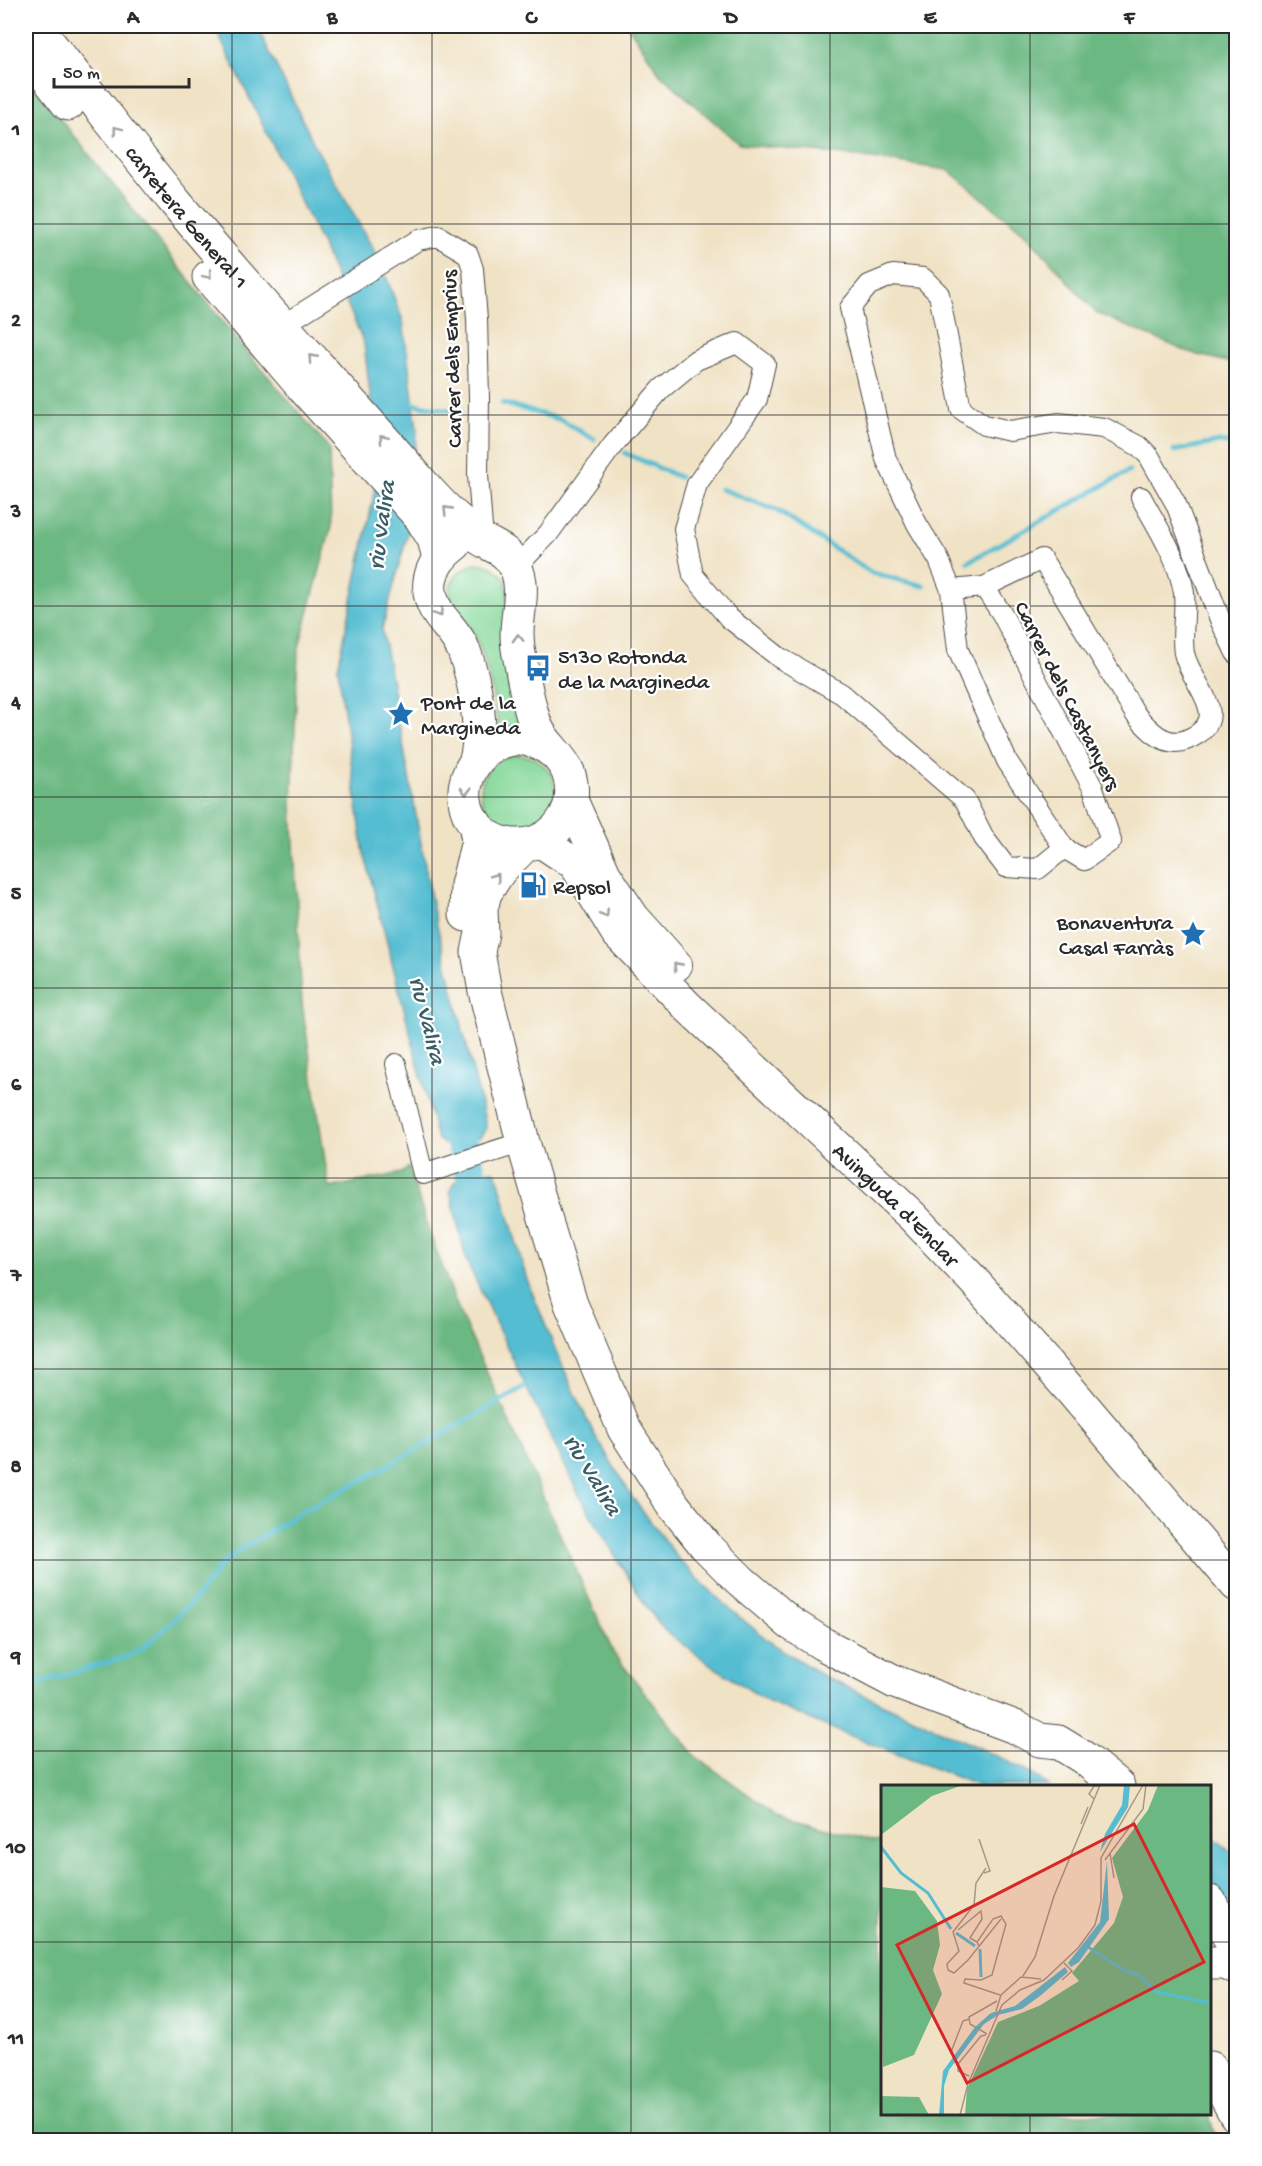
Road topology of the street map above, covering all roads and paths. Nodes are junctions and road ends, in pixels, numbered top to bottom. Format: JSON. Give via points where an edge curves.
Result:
{"nodes":[{"id":1,"x":35,"y":26,"type":"edge"},
{"id":2,"x":26,"y":50,"type":"edge"},
{"id":3,"x":283,"y":325,"type":"junction"},
{"id":4,"x":1141,"y":497,"type":"dead end"},
{"id":5,"x":483,"y":540,"type":"junction"},
{"id":6,"x":439,"y":560,"type":"junction"},
{"id":7,"x":516,"y":567,"type":"junction"},
{"id":8,"x":984,"y":587,"type":"junction"},
{"id":9,"x":951,"y":590,"type":"junction"},
{"id":10,"x":1236,"y":653,"type":"edge"},
{"id":11,"x":553,"y":752,"type":"junction"},
{"id":12,"x":476,"y":760,"type":"junction"},
{"id":13,"x":572,"y":799,"type":"junction"},
{"id":14,"x":475,"y":823,"type":"junction"},
{"id":15,"x":533,"y":843,"type":"junction"},
{"id":16,"x":1064,"y":848,"type":"junction"},
{"id":17,"x":478,"y":952,"type":"junction"},
{"id":18,"x":396,"y":1064,"type":"dead end"},
{"id":19,"x":510,"y":1146,"type":"junction"},
{"id":20,"x":1236,"y":1555,"type":"edge"},
{"id":21,"x":1236,"y":1585,"type":"edge"},
{"id":22,"x":1096,"y":1783,"type":"edge"},
{"id":23,"x":1214,"y":1910,"type":"edge"},
{"id":24,"x":1236,"y":1950,"type":"edge"},
{"id":25,"x":1211,"y":1963,"type":"edge"},
{"id":26,"x":1236,"y":1968,"type":"edge"},
{"id":27,"x":1211,"y":2071,"type":"edge"},
{"id":28,"x":1236,"y":2115,"type":"edge"}],
"edges":[{"from":3,"to":1,"type":"highway","name":"carretera General 1","one_way":true,"via":[[176,203]]},
{"from":2,"to":6,"type":"highway","one_way":true,"via":[[153,211],[421,518],[434,539]]},
{"from":5,"to":3,"type":"highway","name":"carretera General 1","one_way":true,"via":[[455,518]]},
{"from":3,"to":5,"type":"street","name":"Carrer dels Emprius","via":[[418,240],[438,236],[468,254],[473,269],[477,330]]},
{"from":4,"to":8,"type":"street","via":[[1176,567],[1184,593],[1184,651],[1210,715],[1200,734],[1180,742],[1151,732],[1136,715],[1042,560]]},
{"from":5,"to":6,"type":"highway","via":[[456,543]]},
{"from":5,"to":7,"type":"highway","name":"carretera General 1","via":[[497,546]]},
{"from":6,"to":12,"type":"highway","one_way":true,"via":[[430,577],[429,591],[433,606],[455,634],[469,669],[480,724]]},
{"from":11,"to":7,"type":"highway","one_way":true,"via":[[537,729],[520,659],[517,636],[521,598]]},
{"from":7,"to":16,"type":"street","via":[[548,534],[613,445],[661,389],[696,360],[737,343],[765,364],[757,399],[697,484],[684,529],[693,575],[729,618],[780,658],[842,694],[965,800],[984,837],[1006,867],[1038,869]]},
{"from":8,"to":9,"type":"street","name":"Carrer dels Castanyers"},
{"from":8,"to":16,"type":"street","name":"Carrer dels Castanyers","via":[[1093,788],[1110,841],[1084,860]]},
{"from":9,"to":10,"type":"street","via":[[886,459],[850,308],[869,285],[892,275],[923,278],[939,294],[962,409],[984,425],[1010,431],[1058,423],[1104,429],[1139,446],[1149,456],[1176,504]]},
{"from":9,"to":16,"type":"street","via":[[958,650],[1007,761]]},
{"from":11,"to":12,"type":"highway","via":[[529,740],[509,740],[490,747]]},
{"from":11,"to":13,"type":"highway","via":[[568,773]]},
{"from":12,"to":14,"type":"highway","one_way":true,"via":[[465,794]]},
{"from":13,"to":15,"type":"highway","via":[[561,824]]},
{"from":20,"to":13,"type":"main road","name":"Avinguda d'Enclar","one_way":true,"via":[[1086,1378],[964,1246],[666,954],[605,875]]},
{"from":14,"to":15,"type":"highway","via":[[497,841],[511,845]]},
{"from":14,"to":17,"type":"highway","via":[[478,841],[467,885],[466,923],[467,937]]},
{"from":17,"to":15,"type":"highway","one_way":true,"via":[[485,893],[500,870]]},
{"from":15,"to":21,"type":"main road","name":"Avinguda d'Enclar","one_way":true,"via":[[560,853],[575,864],[617,933],[688,1007],[913,1217],[973,1280]]},
{"from":17,"to":19,"type":"highway"},
{"from":18,"to":19,"type":"street","via":[[423,1174]]},
{"from":19,"to":22,"type":"highway","via":[[624,1429],[674,1506],[706,1546],[772,1609],[823,1644],[895,1682],[1027,1734],[1058,1742],[1084,1758]]},
{"from":23,"to":24,"type":"highway"},
{"from":25,"to":26,"type":"highway"},
{"from":27,"to":28,"type":"highway"}]}
